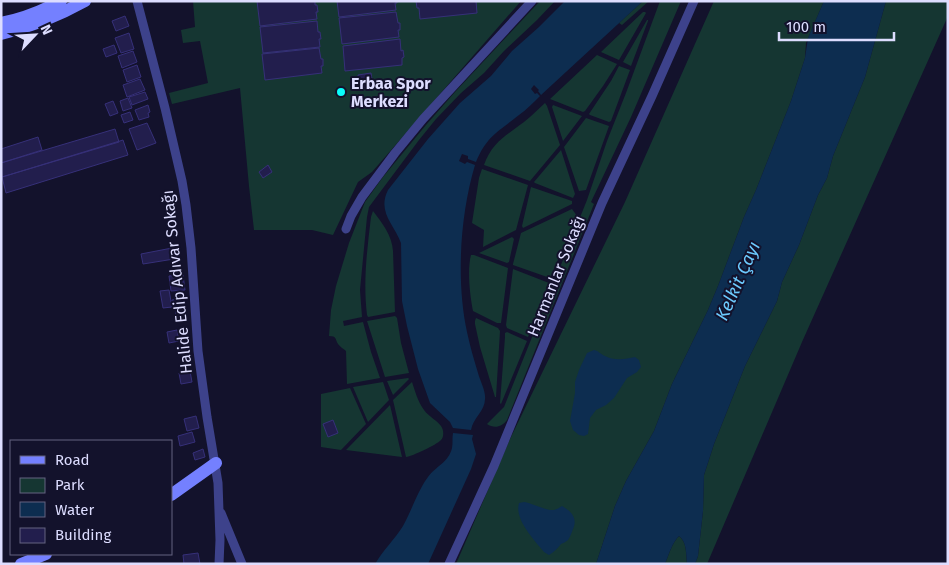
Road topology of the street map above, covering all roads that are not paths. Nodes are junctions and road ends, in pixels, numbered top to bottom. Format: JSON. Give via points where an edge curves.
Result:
{"nodes":[{"id":1,"x":61,"y":1,"type":"edge"},
{"id":2,"x":85,"y":1,"type":"edge"},
{"id":3,"x":137,"y":1,"type":"edge"},
{"id":4,"x":532,"y":1,"type":"edge"},
{"id":5,"x":694,"y":1,"type":"edge"},
{"id":6,"x":1,"y":23,"type":"edge"},
{"id":7,"x":1,"y":34,"type":"edge"},
{"id":8,"x":346,"y":228,"type":"dead end"},
{"id":9,"x":216,"y":463,"type":"junction"},
{"id":10,"x":172,"y":494,"type":"edge"},
{"id":11,"x":220,"y":509,"type":"junction"},
{"id":12,"x":44,"y":555,"type":"edge"},
{"id":13,"x":21,"y":564,"type":"edge"},
{"id":14,"x":219,"y":564,"type":"edge"},
{"id":15,"x":242,"y":564,"type":"edge"},
{"id":16,"x":449,"y":564,"type":"edge"}],
"edges":[{"from":1,"to":6,"type":"main road"},
{"from":2,"to":7,"type":"main road","via":[[33,26]]},
{"from":3,"to":9,"type":"street","name":"Halide Edip Adıvar Sokağı","via":[[182,180],[191,248],[198,351]]},
{"from":4,"to":8,"type":"street","via":[[394,153],[362,197]]},
{"from":5,"to":16,"type":"street","name":"Harmanlar Sokağı","via":[[602,203],[497,458]]},
{"from":9,"to":10,"type":"main road"},
{"from":9,"to":11,"type":"street","name":"Halide Edip Adıvar Sokağı"},
{"from":11,"to":14,"type":"street","name":"Halide Edip Adıvar Sokağı"},
{"from":11,"to":15,"type":"street"},
{"from":12,"to":13,"type":"main road"}]}
